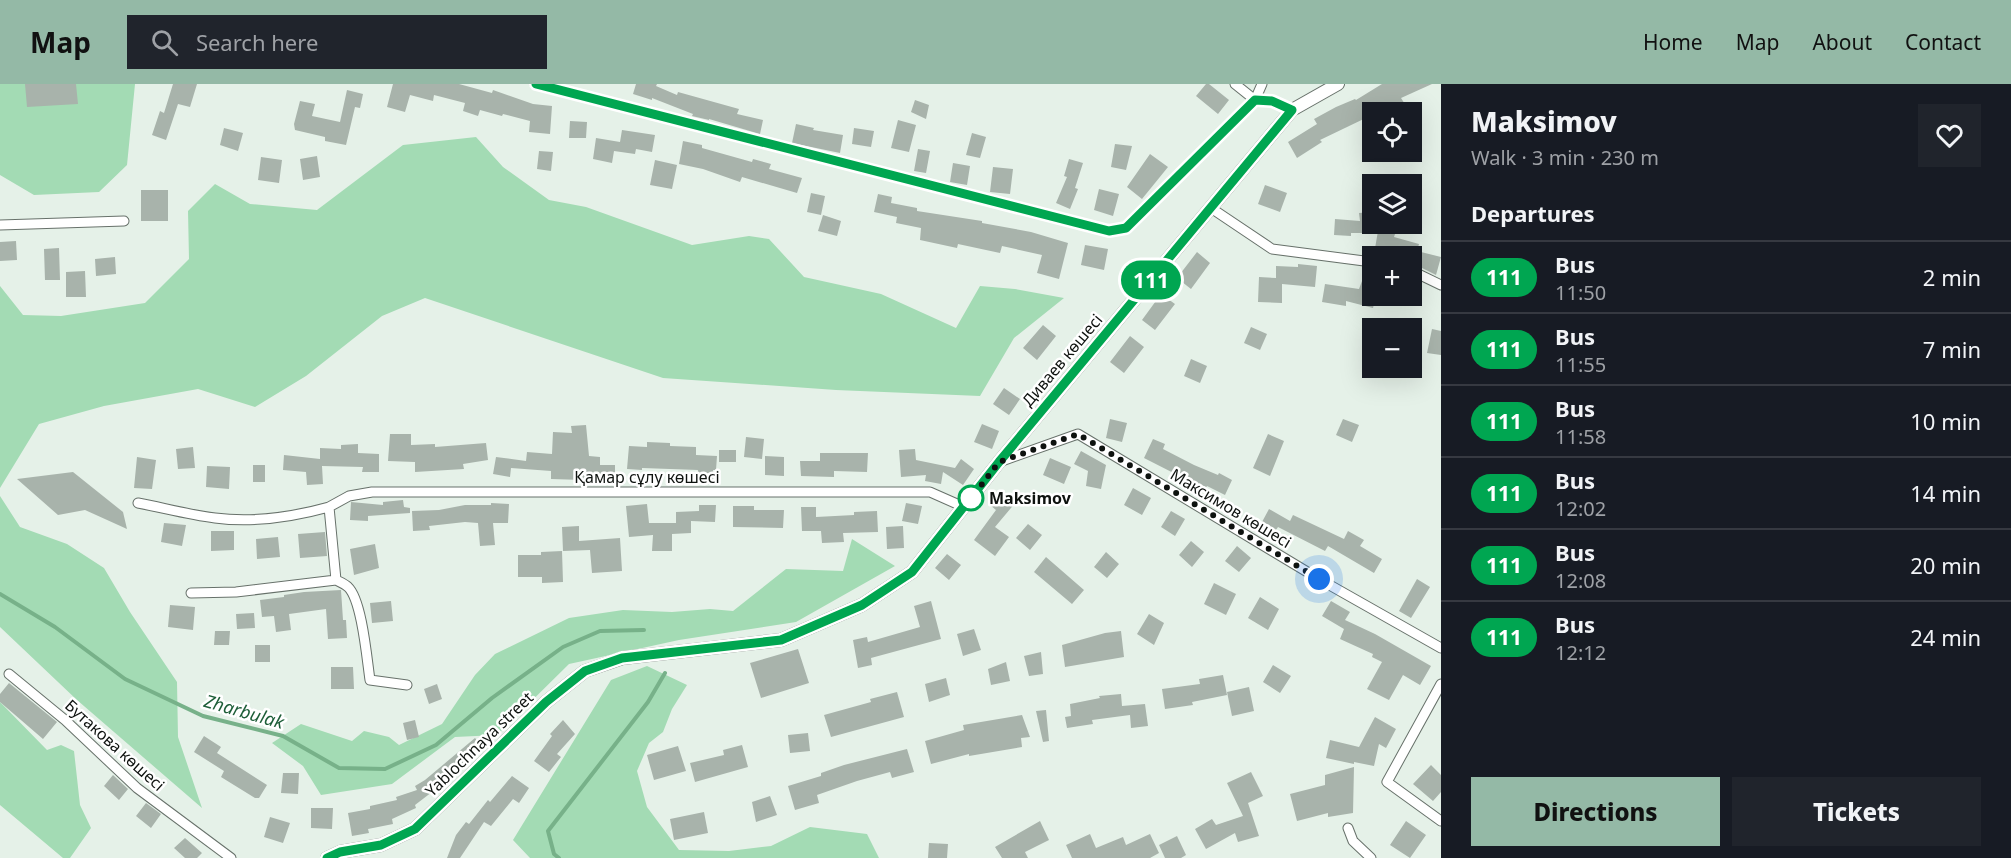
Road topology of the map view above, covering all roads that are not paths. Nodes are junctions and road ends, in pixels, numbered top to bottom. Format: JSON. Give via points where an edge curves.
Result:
{"nodes":[{"id":1,"x":536,"y":84,"type":"edge"},
{"id":2,"x":1235,"y":84,"type":"edge"},
{"id":3,"x":1262,"y":84,"type":"edge"},
{"id":4,"x":1338,"y":84,"type":"edge"},
{"id":5,"x":1255,"y":100,"type":"junction"},
{"id":6,"x":1292,"y":110,"type":"junction"},
{"id":7,"x":1211,"y":208,"type":"junction"},
{"id":8,"x":124,"y":221,"type":"dead end"},
{"id":9,"x":0,"y":225,"type":"edge"},
{"id":10,"x":1362,"y":261,"type":"edge"},
{"id":11,"x":1422,"y":276,"type":"edge"},
{"id":12,"x":1441,"y":285,"type":"edge"},
{"id":13,"x":999,"y":462,"type":"junction"},
{"id":14,"x":138,"y":503,"type":"dead end"},
{"id":15,"x":329,"y":507,"type":"junction"},
{"id":16,"x":964,"y":507,"type":"junction"},
{"id":17,"x":336,"y":580,"type":"junction"},
{"id":18,"x":191,"y":593,"type":"dead end"},
{"id":19,"x":828,"y":620,"type":"joint"},
{"id":20,"x":1441,"y":648,"type":"edge"},
{"id":21,"x":9,"y":674,"type":"dead end"},
{"id":22,"x":1441,"y":684,"type":"edge"},
{"id":23,"x":407,"y":685,"type":"dead end"},
{"id":24,"x":1441,"y":821,"type":"edge"},
{"id":25,"x":1348,"y":828,"type":"dead end"},
{"id":26,"x":231,"y":858,"type":"edge"},
{"id":27,"x":327,"y":858,"type":"edge"},
{"id":28,"x":1371,"y":858,"type":"edge"}],
"edges":[{"from":1,"to":5,"type":"street","via":[[1109,231],[1126,228]]},
{"from":2,"to":5,"type":"street"},
{"from":3,"to":5,"type":"street"},
{"from":4,"to":6,"type":"street","name":"Диваев көшесі"},
{"from":5,"to":6,"type":"street","via":[[1272,101]]},
{"from":6,"to":7,"type":"street","name":"Диваев көшесі"},
{"from":7,"to":10,"type":"street","via":[[1272,249]]},
{"from":7,"to":13,"type":"street","name":"Диваев көшесі"},
{"from":8,"to":9,"type":"street"},
{"from":11,"to":12,"type":"street"},
{"from":13,"to":16,"type":"street","name":"Диваев көшесі"},
{"from":13,"to":20,"type":"street","name":"Максимов көшесі","via":[[1078,434]]},
{"from":14,"to":15,"type":"street","name":"Қамар сұлу көшесі","via":[[228,519],[263,519]]},
{"from":15,"to":16,"type":"street","name":"Қамар сұлу көшесі","via":[[349,496],[372,492],[930,492]]},
{"from":15,"to":17,"type":"street"},
{"from":16,"to":19,"type":"street","name":"Диваев көшесі","via":[[912,572],[862,605]]},
{"from":17,"to":18,"type":"street","via":[[236,592]]},
{"from":17,"to":23,"type":"street","via":[[348,586],[359,610],[370,680]]},
{"from":19,"to":27,"type":"street","name":"Yablochnaya street","via":[[781,640],[622,658],[585,671],[546,702],[415,829],[381,845]]},
{"from":21,"to":26,"type":"street","name":"Бутакова көшесі","via":[[137,788]]},
{"from":22,"to":24,"type":"street","via":[[1387,782]]},
{"from":25,"to":28,"type":"street","via":[[1353,841]]}]}
